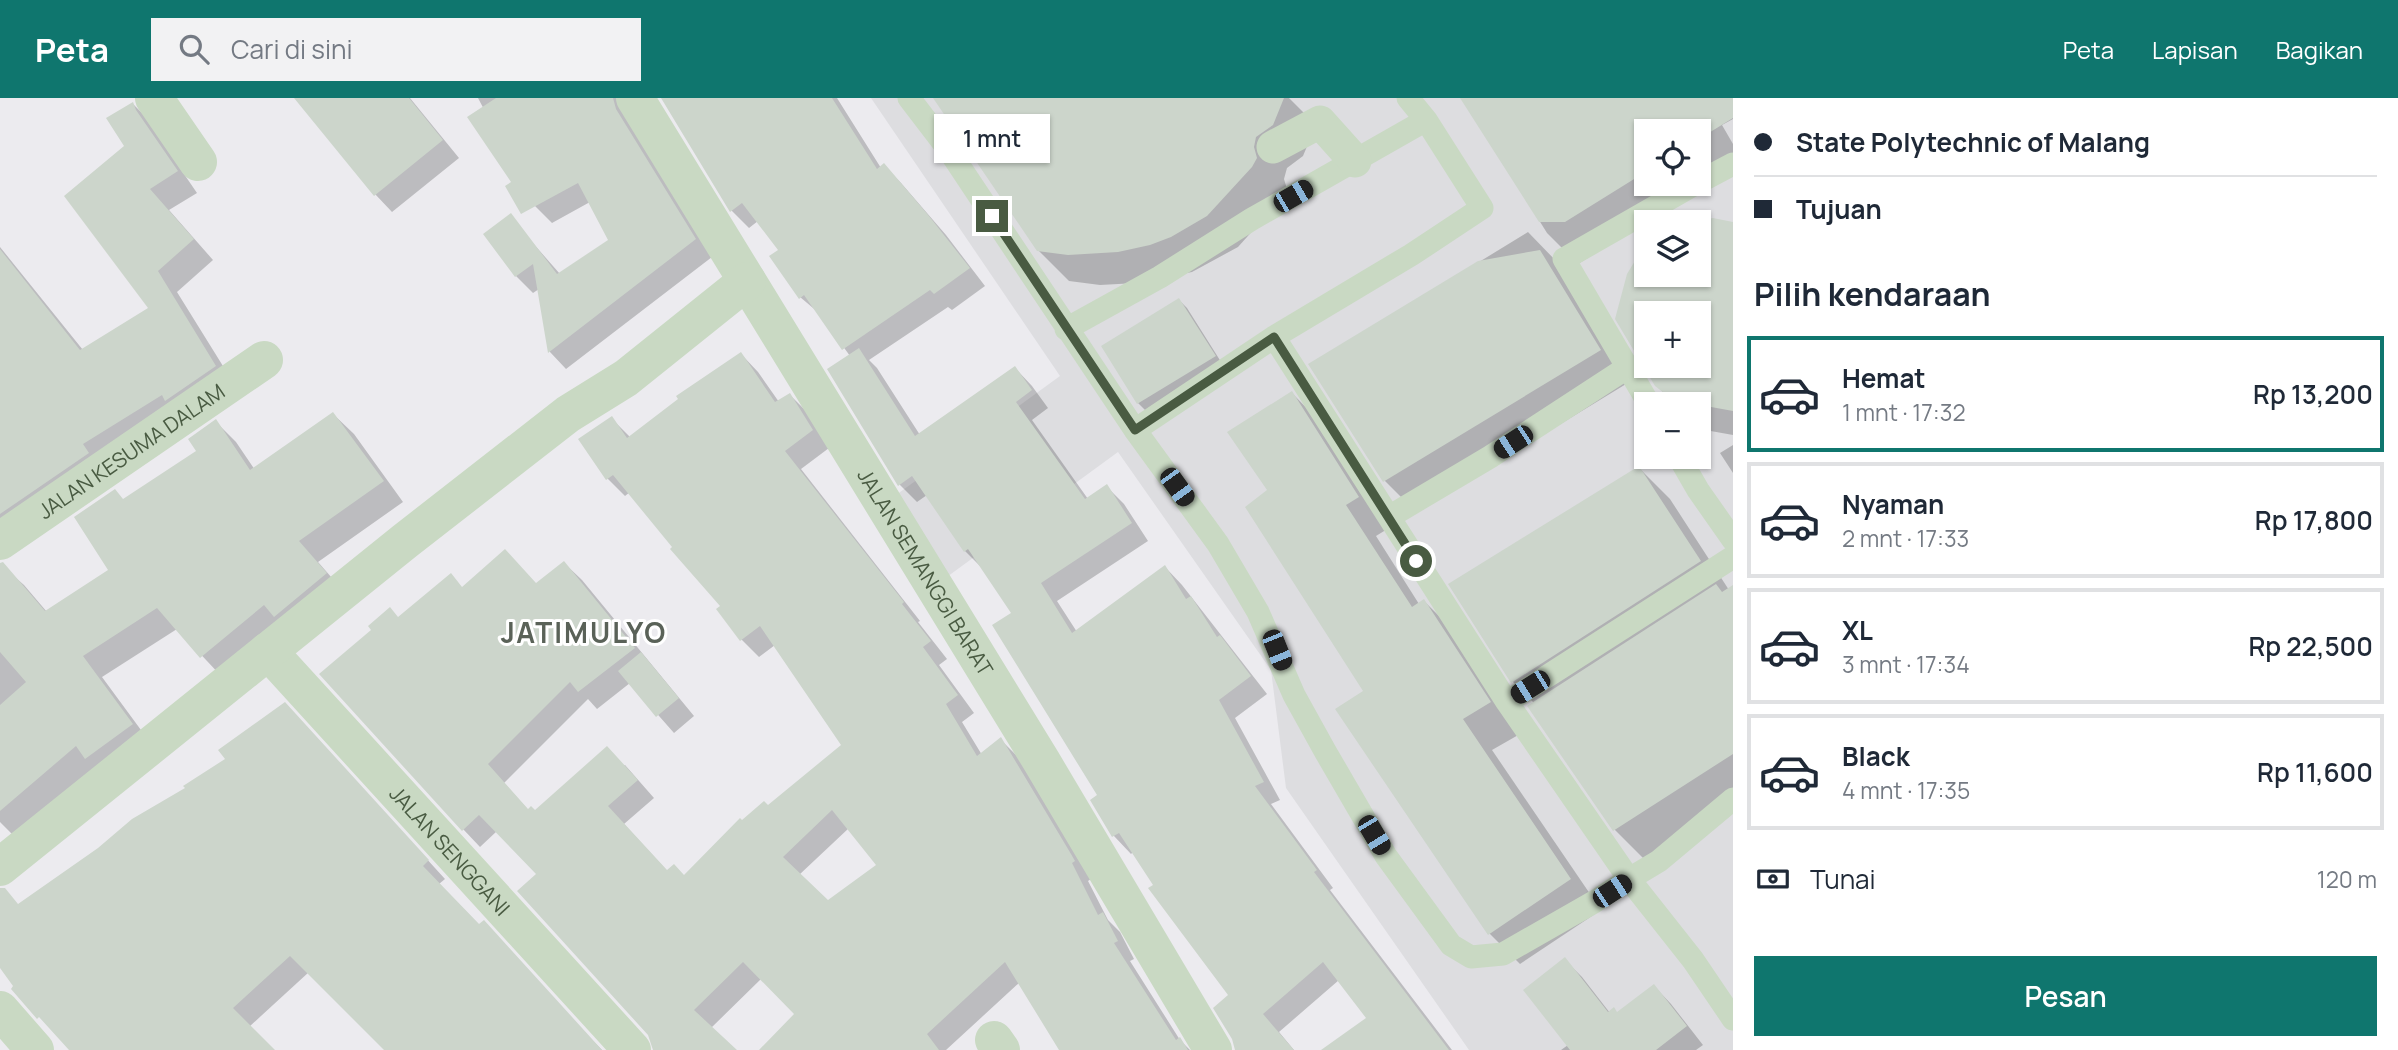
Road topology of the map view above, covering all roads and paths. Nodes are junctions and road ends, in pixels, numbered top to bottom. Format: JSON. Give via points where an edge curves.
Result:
{"nodes":[{"id":1,"x":154,"y":98,"type":"edge"},
{"id":2,"x":635,"y":98,"type":"edge"},
{"id":3,"x":909,"y":98,"type":"edge"},
{"id":4,"x":1408,"y":98,"type":"edge"},
{"id":5,"x":1426,"y":120,"type":"junction"},
{"id":6,"x":1273,"y":147,"type":"dead end"},
{"id":7,"x":1355,"y":161,"type":"junction"},
{"id":8,"x":198,"y":162,"type":"dead end"},
{"id":9,"x":1733,"y":164,"type":"edge"},
{"id":10,"x":1711,"y":176,"type":"edge"},
{"id":11,"x":1674,"y":196,"type":"edge"},
{"id":12,"x":747,"y":281,"type":"junction"},
{"id":13,"x":1066,"y":329,"type":"junction"},
{"id":14,"x":1274,"y":337,"type":"junction"},
{"id":15,"x":264,"y":360,"type":"dead end"},
{"id":16,"x":1628,"y":367,"type":"junction"},
{"id":17,"x":1642,"y":392,"type":"edge"},
{"id":18,"x":1135,"y":430,"type":"junction"},
{"id":19,"x":1686,"y":469,"type":"edge"},
{"id":20,"x":1389,"y":517,"type":"junction"},
{"id":21,"x":1733,"y":540,"type":"edge"},
{"id":22,"x":0,"y":541,"type":"edge"},
{"id":23,"x":1733,"y":557,"type":"edge"},
{"id":24,"x":268,"y":651,"type":"junction"},
{"id":25,"x":1507,"y":702,"type":"junction"},
{"id":26,"x":1733,"y":799,"type":"edge"},
{"id":27,"x":1,"y":864,"type":"edge"},
{"id":28,"x":1629,"y":879,"type":"junction"},
{"id":29,"x":0,"y":1010,"type":"edge"},
{"id":30,"x":1733,"y":1019,"type":"edge"},
{"id":31,"x":35,"y":1050,"type":"edge"},
{"id":32,"x":632,"y":1050,"type":"edge"},
{"id":33,"x":1213,"y":1050,"type":"edge"}],
"edges":[{"from":1,"to":8,"type":"street"},
{"from":2,"to":12,"type":"street","name":"JALAN SEMANGGI BARAT"},
{"from":3,"to":13,"type":"lane","via":[[948,149]]},
{"from":4,"to":5,"type":"lane"},
{"from":5,"to":7,"type":"lane"},
{"from":5,"to":14,"type":"lane","via":[[1482,208]]},
{"from":6,"to":7,"type":"street","via":[[1320,122]]},
{"from":7,"to":13,"type":"lane"},
{"from":9,"to":10,"type":"lane"},
{"from":11,"to":16,"type":"lane","via":[[1564,259]]},
{"from":12,"to":24,"type":"street","via":[[626,378],[568,414]]},
{"from":12,"to":33,"type":"street","name":"JALAN SEMANGGI BARAT"},
{"from":13,"to":18,"type":"lane"},
{"from":14,"to":18,"type":"lane"},
{"from":14,"to":20,"type":"lane"},
{"from":15,"to":22,"type":"street","name":"JALAN KESUMA DALAM"},
{"from":16,"to":17,"type":"lane"},
{"from":16,"to":20,"type":"lane"},
{"from":18,"to":28,"type":"lane","via":[[1218,544],[1258,611],[1294,695],[1386,856],[1451,945],[1471,957],[1503,954]]},
{"from":19,"to":21,"type":"lane"},
{"from":20,"to":25,"type":"lane"},
{"from":23,"to":25,"type":"lane"},
{"from":24,"to":27,"type":"street"},
{"from":24,"to":32,"type":"street","name":"JALAN SENGGANI"},
{"from":25,"to":28,"type":"lane"},
{"from":26,"to":28,"type":"lane"},
{"from":28,"to":30,"type":"lane"},
{"from":29,"to":31,"type":"street"}]}
